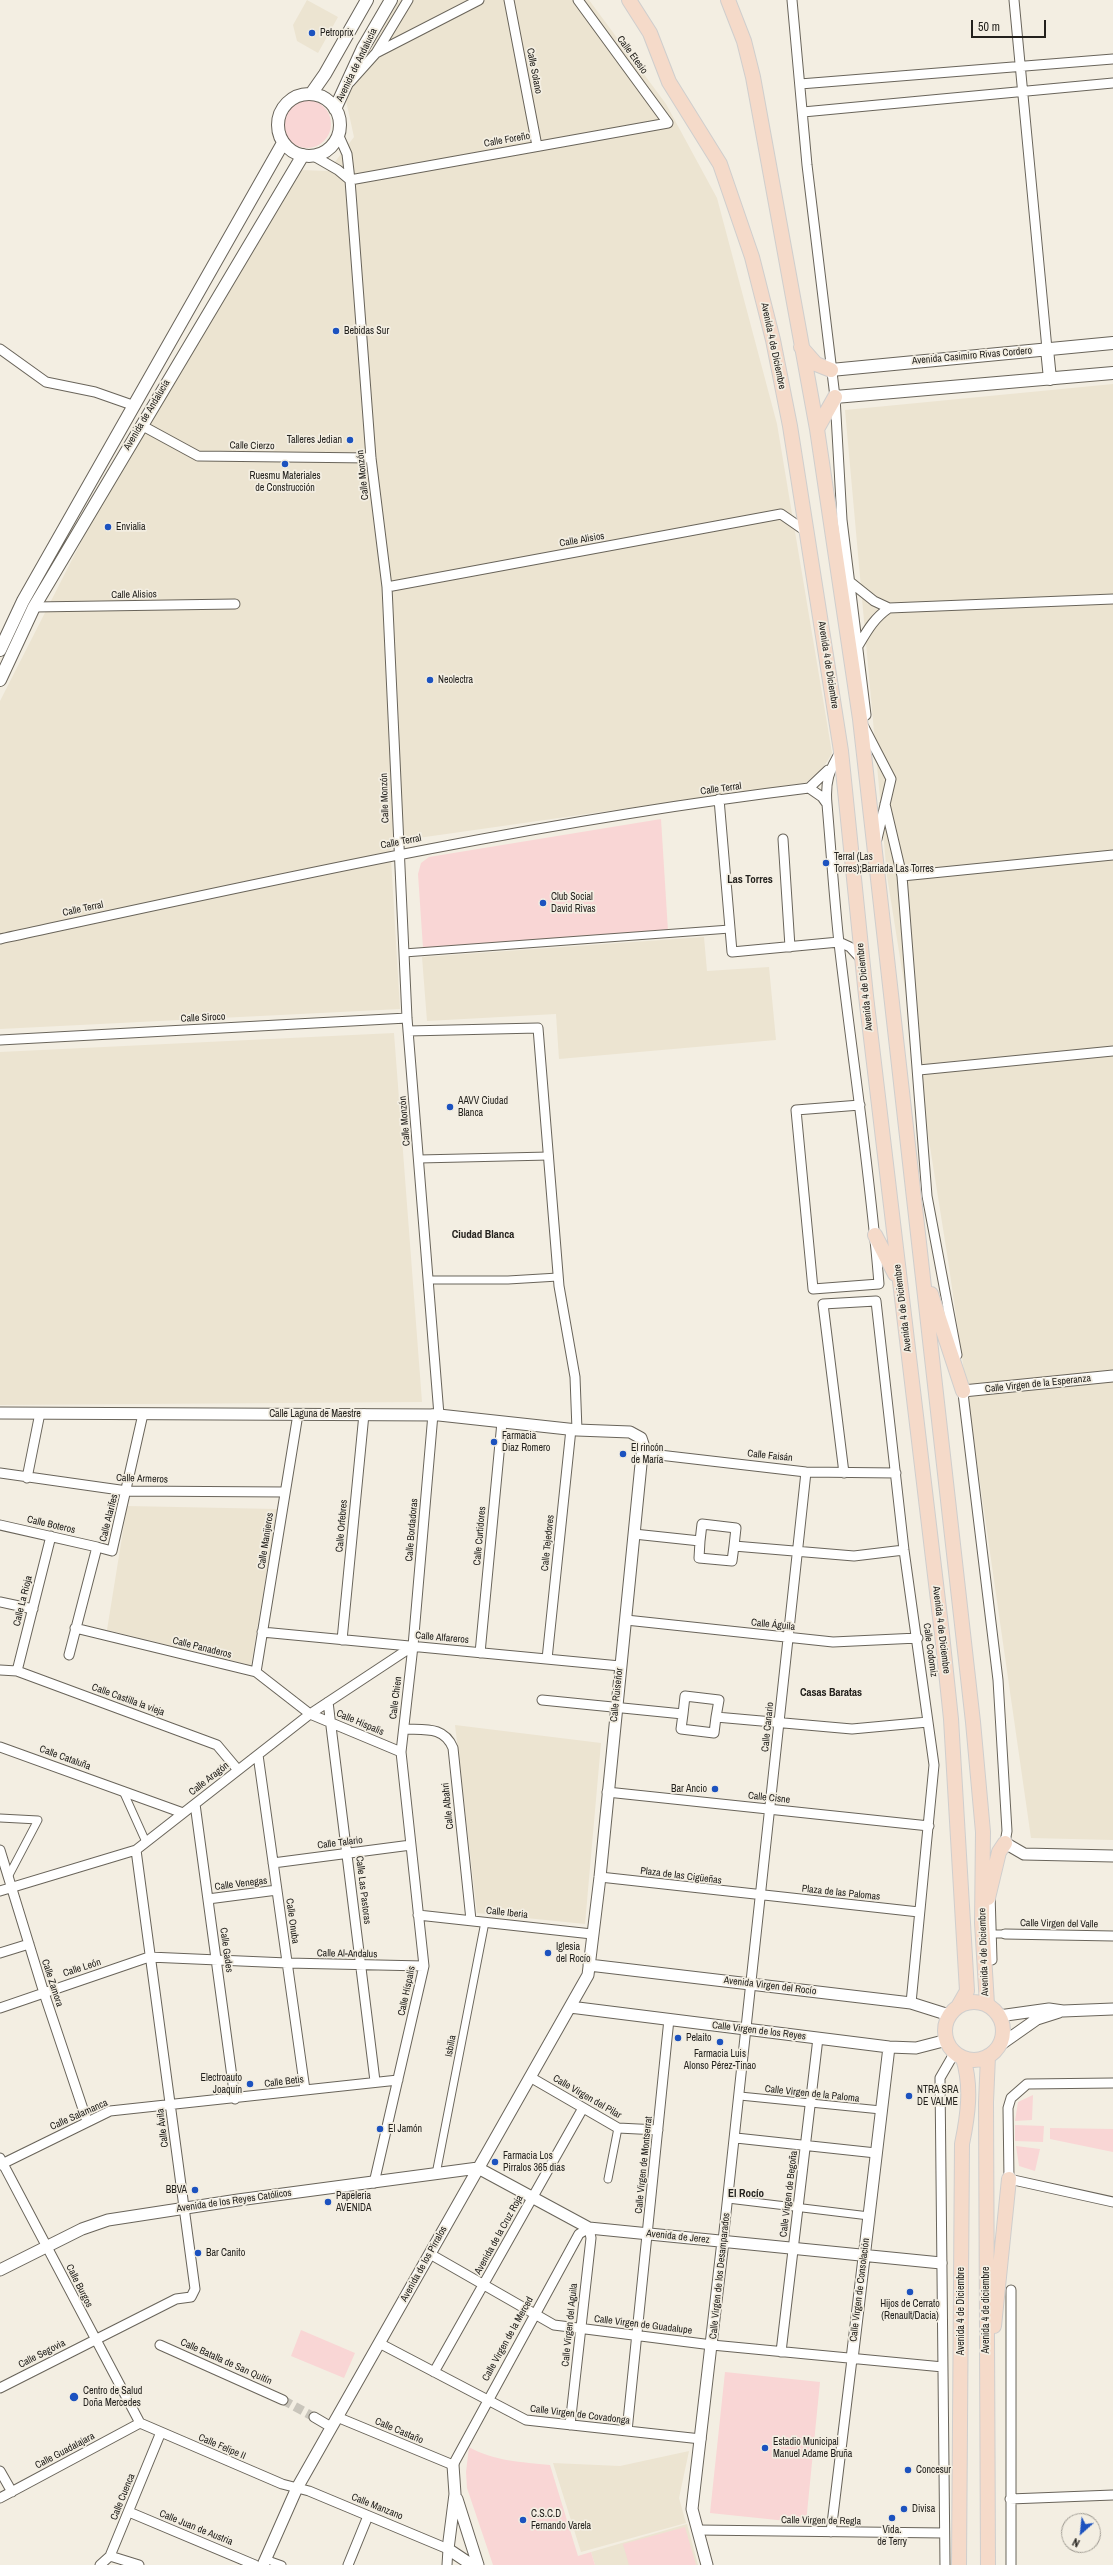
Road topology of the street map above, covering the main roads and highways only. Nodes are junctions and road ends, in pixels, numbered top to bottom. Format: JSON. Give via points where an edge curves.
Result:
{"nodes":[{"id":1,"x":367,"y":0,"type":"edge"},
{"id":2,"x":391,"y":0,"type":"edge"},
{"id":3,"x":629,"y":0,"type":"edge"},
{"id":4,"x":728,"y":0,"type":"edge"},
{"id":5,"x":311,"y":94,"type":"junction"},
{"id":6,"x":335,"y":109,"type":"junction"},
{"id":7,"x":283,"y":143,"type":"junction"},
{"id":8,"x":308,"y":155,"type":"junction"},
{"id":9,"x":1113,"y":343,"type":"edge"},
{"id":10,"x":801,"y":347,"type":"junction"},
{"id":11,"x":1047,"y":349,"type":"junction"},
{"id":12,"x":831,"y":370,"type":"joint"},
{"id":13,"x":1113,"y":373,"type":"edge"},
{"id":14,"x":1050,"y":379,"type":"junction"},
{"id":15,"x":835,"y":397,"type":"joint"},
{"id":16,"x":817,"y":428,"type":"junction"},
{"id":17,"x":0,"y":650,"type":"edge"},
{"id":18,"x":0,"y":680,"type":"edge"},
{"id":19,"x":875,"y":1235,"type":"road end"},
{"id":20,"x":922,"y":1268,"type":"junction"},
{"id":21,"x":900,"y":1283,"type":"junction"},
{"id":22,"x":963,"y":1391,"type":"road end"},
{"id":23,"x":1005,"y":1843,"type":"road end"},
{"id":24,"x":985,"y":1931,"type":"junction"},
{"id":25,"x":986,"y":2004,"type":"junction"},
{"id":26,"x":954,"y":2010,"type":"junction"},
{"id":27,"x":959,"y":2055,"type":"junction"},
{"id":28,"x":988,"y":2056,"type":"junction"},
{"id":29,"x":1009,"y":2179,"type":"road end"},
{"id":30,"x":986,"y":2402,"type":"junction"},
{"id":31,"x":959,"y":2565,"type":"edge"},
{"id":32,"x":988,"y":2565,"type":"edge"}],
"edges":[{"from":1,"to":5,"type":"main road"},
{"from":2,"to":6,"type":"main road","name":"Avenida de Andalucía","via":[[364,48]]},
{"from":3,"to":21,"type":"main road","name":"Avenida 4 de Diciembre","via":[[650,33],[668,82],[720,164],[747,242],[773,340],[807,532],[841,752],[862,960]]},
{"from":4,"to":10,"type":"main road","name":"Avenida 4 de Diciembre","via":[[744,41],[753,77]]},
{"from":5,"to":6,"type":"main road","via":[[320,96]]},
{"from":5,"to":7,"type":"main road","via":[[291,98],[279,114],[279,134]]},
{"from":6,"to":8,"type":"main road","via":[[340,126],[338,134],[328,149]]},
{"from":7,"to":8,"type":"main road","via":[[289,149]]},
{"from":7,"to":17,"type":"main road","name":"Avenida de Andalucía","via":[[23,601]]},
{"from":8,"to":18,"type":"main road","name":"Avenida de Andalucía","via":[[141,425],[34,607]]},
{"from":9,"to":11,"type":"main road","name":"Avenida Casimiro Rivas Cordero"},
{"from":10,"to":12,"type":"main road","via":[[816,364]]},
{"from":10,"to":16,"type":"main road","name":"Avenida 4 de Diciembre"},
{"from":11,"to":12,"type":"main road","name":"Avenida Casimiro Rivas Cordero"},
{"from":11,"to":14,"type":"main road"},
{"from":13,"to":14,"type":"main road"},
{"from":14,"to":15,"type":"main road"},
{"from":15,"to":16,"type":"main road"},
{"from":16,"to":20,"type":"main road","name":"Avenida 4 de Diciembre","via":[[876,846]]},
{"from":19,"to":21,"type":"main road"},
{"from":20,"to":22,"type":"main road"},
{"from":20,"to":24,"type":"main road","name":"Avenida 4 de Diciembre","via":[[982,1824]]},
{"from":21,"to":26,"type":"main road","name":"Avenida 4 de Diciembre","via":[[951,1719],[967,1991]]},
{"from":23,"to":24,"type":"main road","via":[[999,1852],[990,1891]]},
{"from":24,"to":25,"type":"main road","name":"Avenida 4 de Diciembre"},
{"from":25,"to":26,"type":"main road"},
{"from":25,"to":28,"type":"main road","via":[[1000,2016],[1004,2030],[1000,2045]]},
{"from":26,"to":27,"type":"main road","via":[[946,2023],[946,2040]]},
{"from":27,"to":28,"type":"main road","via":[[978,2059]]},
{"from":27,"to":31,"type":"main road","name":"Avenida 4 de Diciembre","via":[[968,2073],[967,2121],[962,2144]]},
{"from":28,"to":30,"type":"main road","name":"Avenida 4 de diciembre"},
{"from":29,"to":30,"type":"main road"},
{"from":30,"to":32,"type":"main road","name":"Avenida 4 de diciembre"}]}
